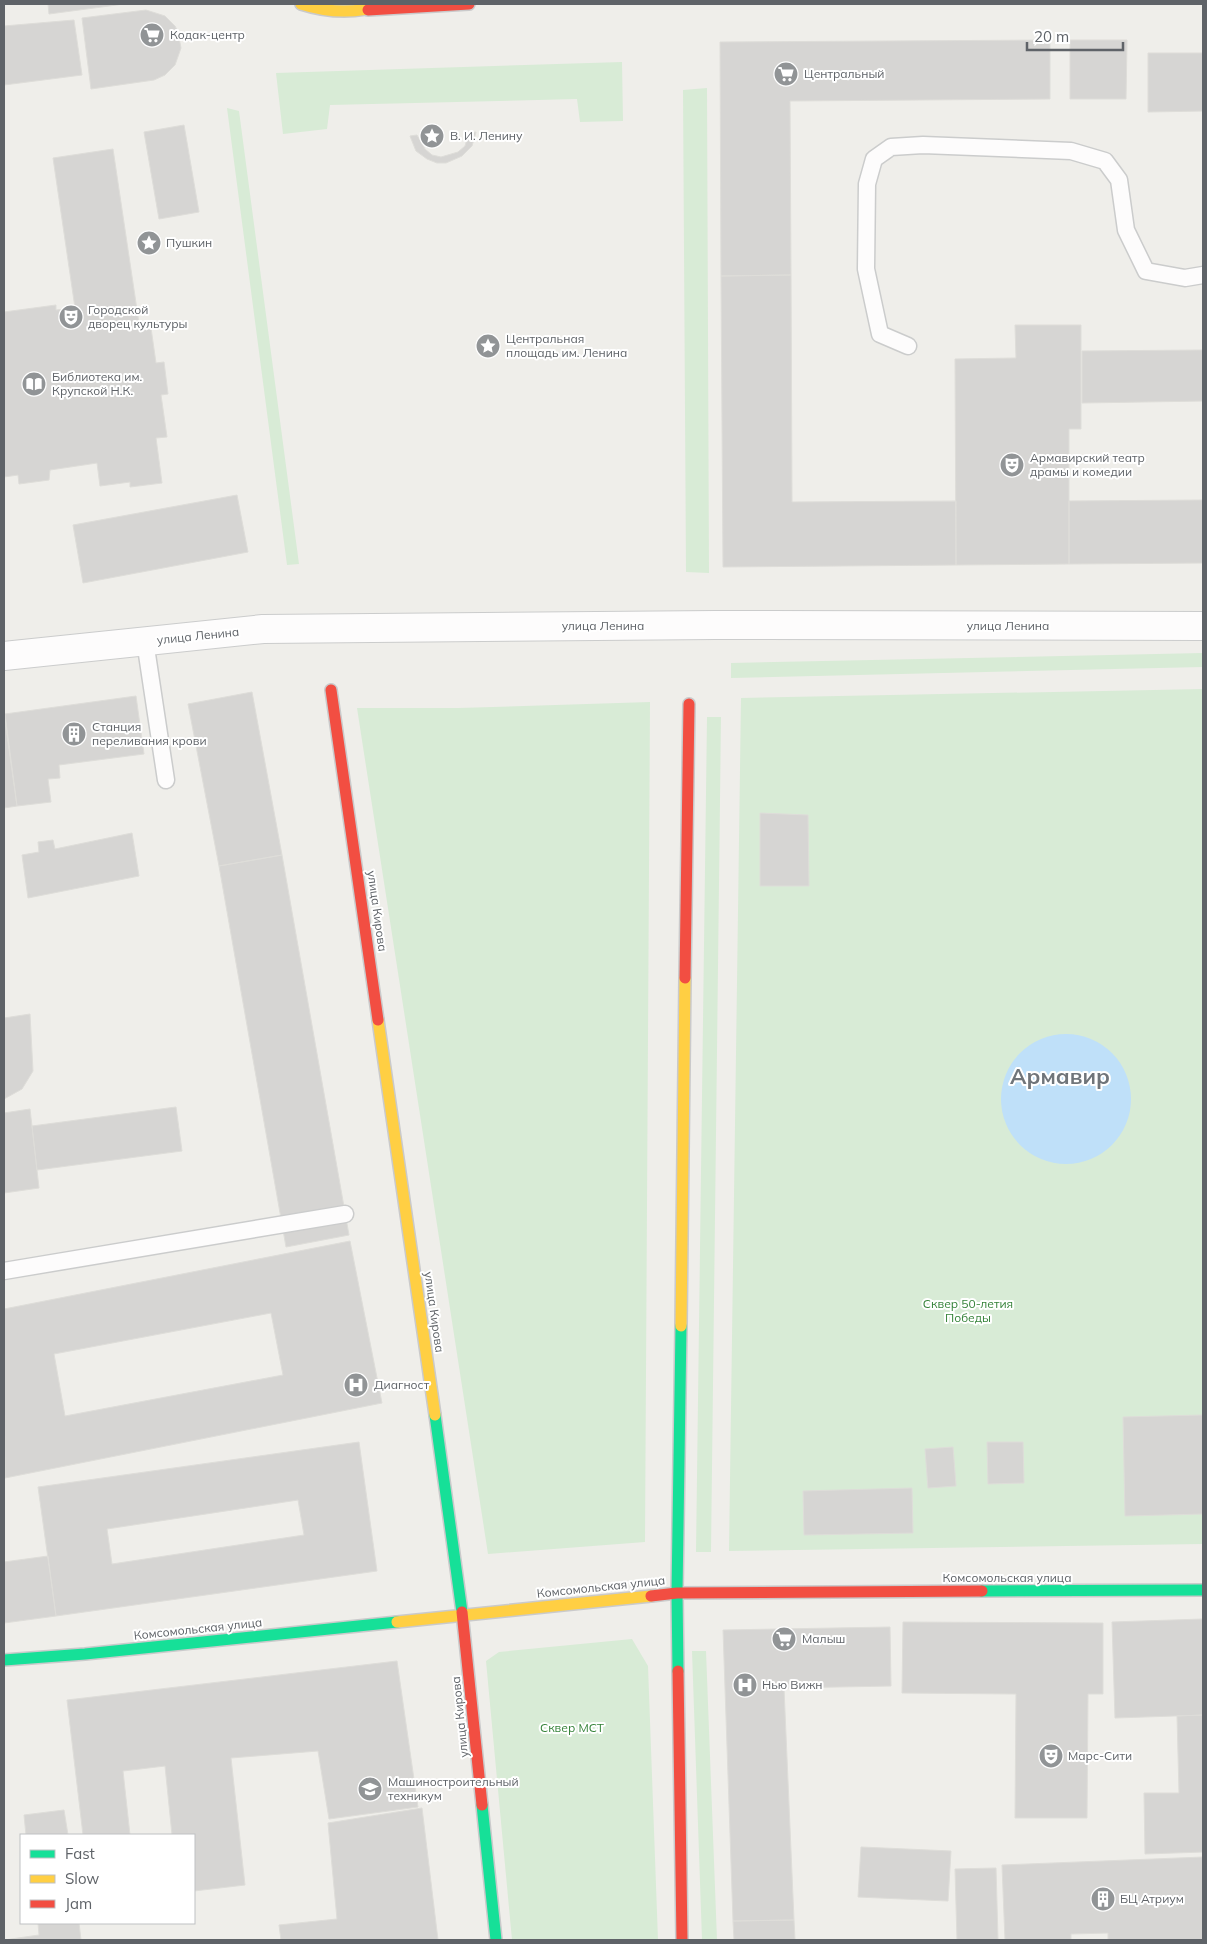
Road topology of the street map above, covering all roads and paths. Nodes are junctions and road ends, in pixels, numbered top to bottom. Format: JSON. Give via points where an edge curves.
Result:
{"nodes":[{"id":1,"x":301,"y":4,"type":"edge"},
{"id":2,"x":385,"y":4,"type":"edge"},
{"id":3,"x":469,"y":4,"type":"edge"},
{"id":4,"x":368,"y":10,"type":"junction"},
{"id":5,"x":1203,"y":275,"type":"edge"},
{"id":6,"x":908,"y":346,"type":"dead end"},
{"id":7,"x":1203,"y":626,"type":"edge"},
{"id":8,"x":145,"y":642,"type":"junction"},
{"id":9,"x":4,"y":656,"type":"edge"},
{"id":10,"x":331,"y":690,"type":"dead end"},
{"id":11,"x":688,"y":704,"type":"dead end"},
{"id":12,"x":166,"y":780,"type":"dead end"},
{"id":13,"x":345,"y":1214,"type":"dead end"},
{"id":14,"x":4,"y":1271,"type":"edge"},
{"id":15,"x":1203,"y":1590,"type":"edge"},
{"id":16,"x":677,"y":1593,"type":"junction"},
{"id":17,"x":462,"y":1616,"type":"junction"},
{"id":18,"x":4,"y":1660,"type":"edge"},
{"id":19,"x":496,"y":1940,"type":"edge"},
{"id":20,"x":682,"y":1940,"type":"edge"}],
"edges":[{"from":1,"to":4,"type":"street","via":[[328,11]]},
{"from":2,"to":4,"type":"street"},
{"from":3,"to":4,"type":"street"},
{"from":5,"to":6,"type":"lane","via":[[1185,278],[1146,271],[1126,230],[1119,180],[1105,161],[1071,151],[923,145],[891,147],[874,159],[867,184],[866,269],[880,334]]},
{"from":7,"to":8,"type":"street","name":"улица Ленина","via":[[263,629]]},
{"from":8,"to":9,"type":"street","name":"улица Ленина"},
{"from":8,"to":12,"type":"lane"},
{"from":10,"to":17,"type":"street","name":"улица Кирова"},
{"from":11,"to":16,"type":"street"},
{"from":13,"to":14,"type":"lane"},
{"from":15,"to":16,"type":"street","name":"Комсомольская улица"},
{"from":16,"to":17,"type":"street","name":"Комсомольская улица"},
{"from":16,"to":20,"type":"street"},
{"from":17,"to":18,"type":"street","name":"Комсомольская улица"},
{"from":17,"to":19,"type":"street","name":"улица Кирова"}]}
